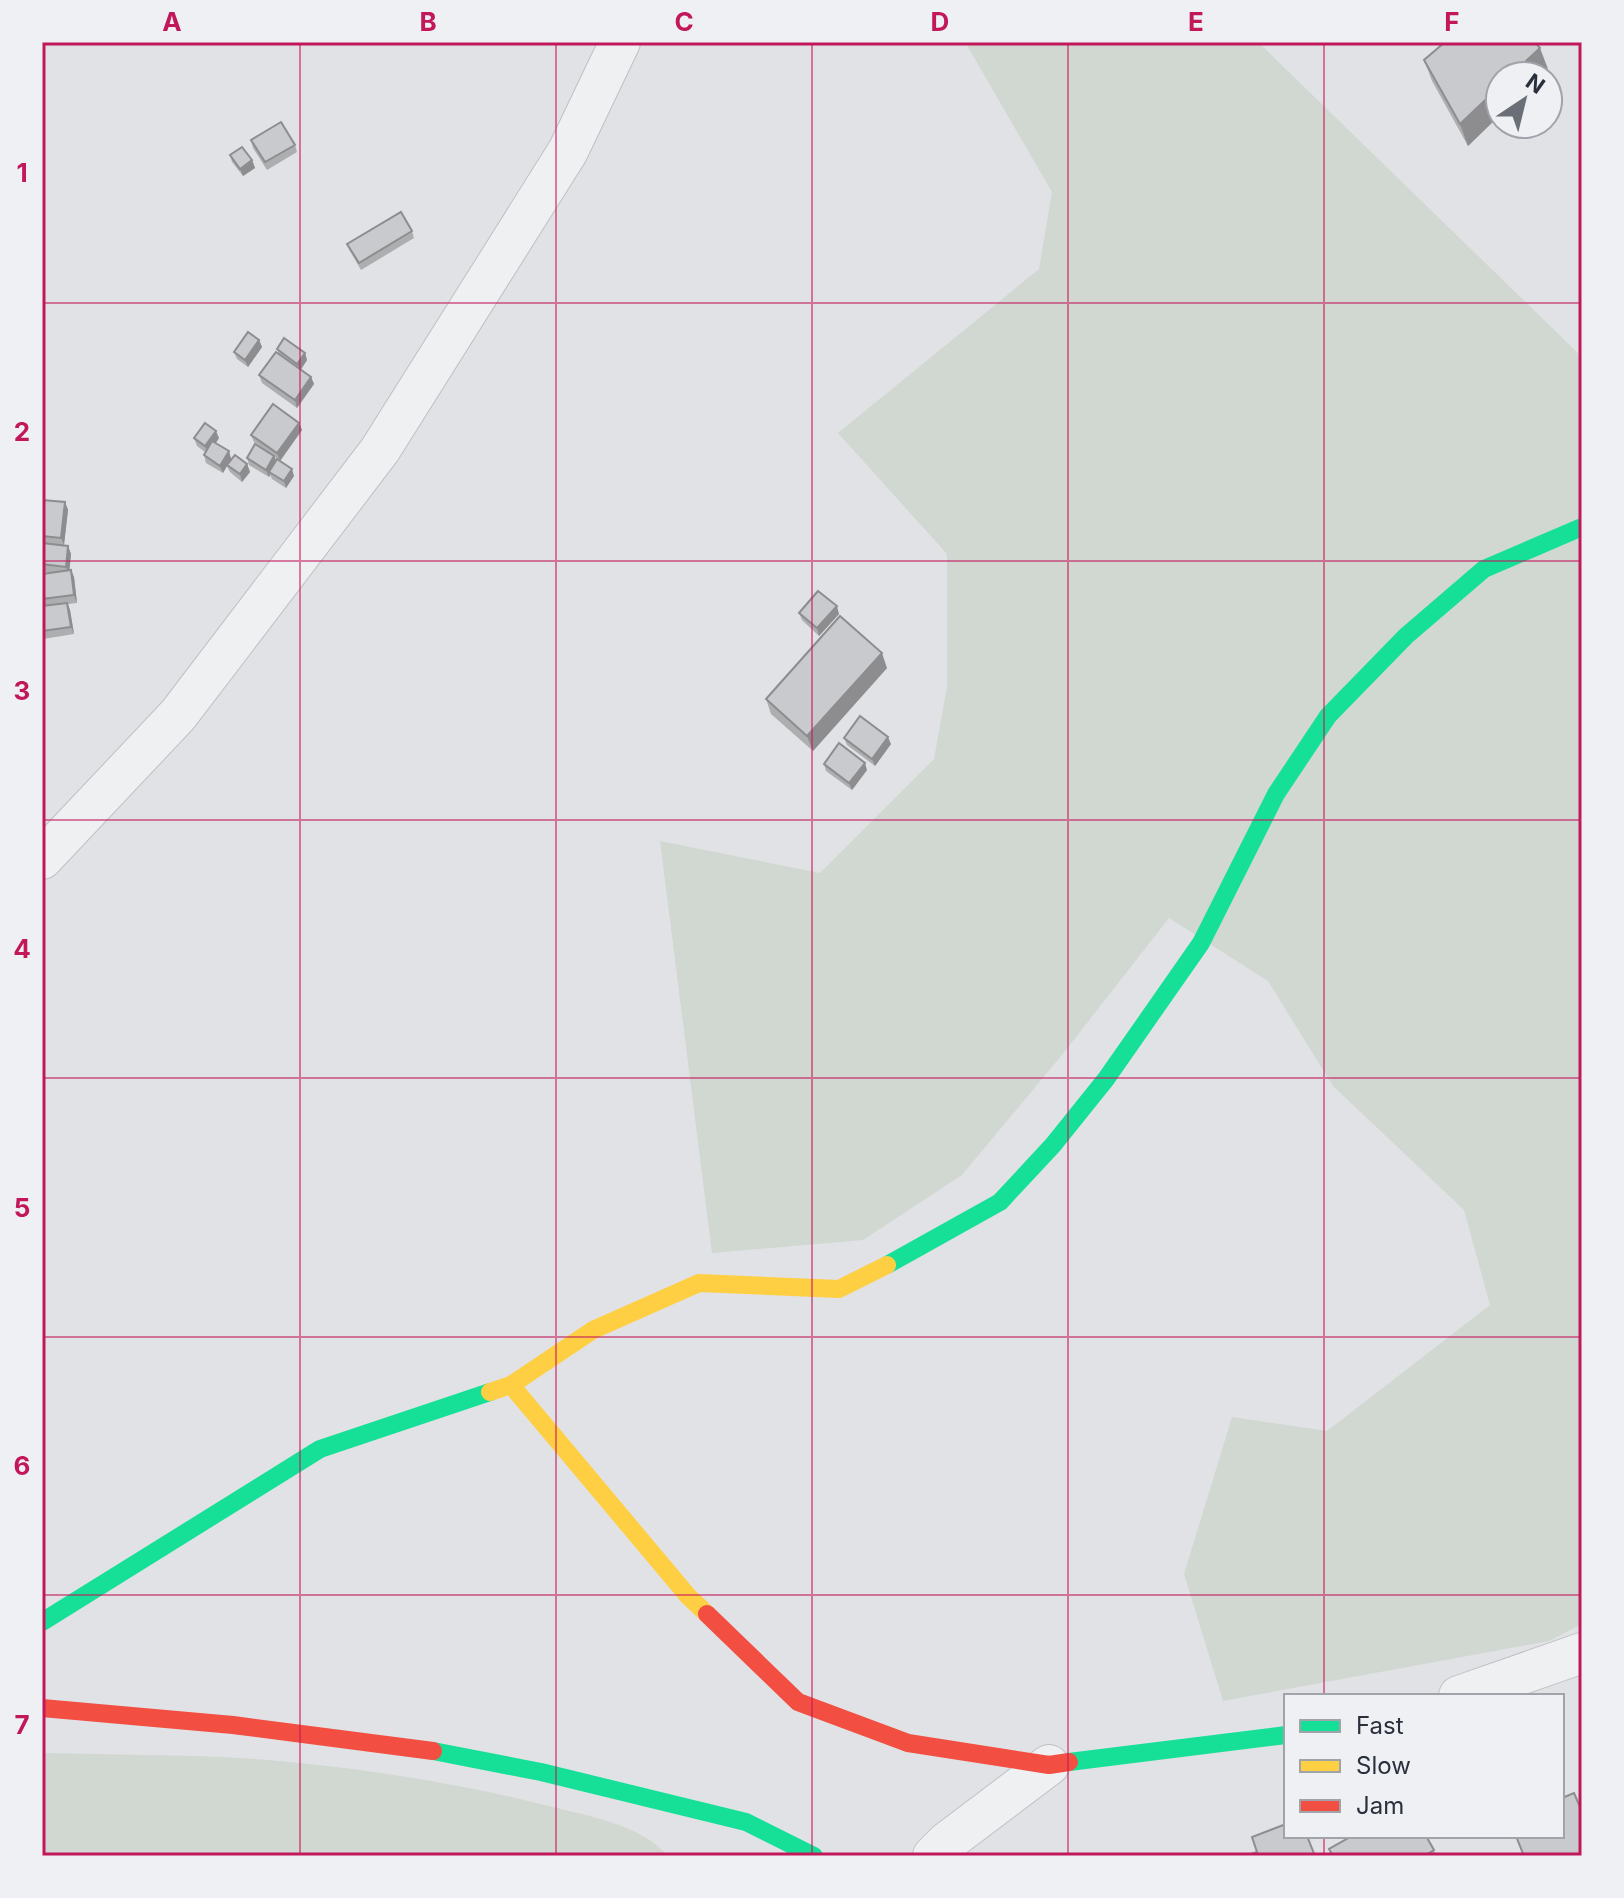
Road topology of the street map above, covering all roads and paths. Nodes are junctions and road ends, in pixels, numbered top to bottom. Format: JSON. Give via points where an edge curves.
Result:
{"nodes":[{"id":1,"x":620,"y":42,"type":"edge"},
{"id":2,"x":1582,"y":527,"type":"edge"},
{"id":3,"x":42,"y":859,"type":"edge"},
{"id":4,"x":511,"y":1385,"type":"junction"},
{"id":5,"x":42,"y":1622,"type":"edge"},
{"id":6,"x":1582,"y":1653,"type":"edge"},
{"id":7,"x":1465,"y":1694,"type":"edge"},
{"id":8,"x":42,"y":1708,"type":"edge"},
{"id":9,"x":1284,"y":1735,"type":"edge"},
{"id":10,"x":1049,"y":1765,"type":"junction"},
{"id":11,"x":814,"y":1856,"type":"edge"},
{"id":12,"x":933,"y":1856,"type":"edge"}],
"edges":[{"from":1,"to":3,"type":"street","via":[[568,151],[380,450],[178,715]]},
{"from":2,"to":4,"type":"street","via":[[1484,569],[1406,636],[1328,716],[1276,794],[1201,943],[1106,1079],[1000,1202],[839,1289],[699,1283],[593,1330]]},
{"from":4,"to":5,"type":"street","via":[[320,1449]]},
{"from":4,"to":10,"type":"street","via":[[688,1596],[798,1702],[908,1743]]},
{"from":6,"to":7,"type":"street"},
{"from":8,"to":11,"type":"street","via":[[424,1748],[746,1822]]},
{"from":9,"to":10,"type":"street"},
{"from":10,"to":12,"type":"street"}]}
